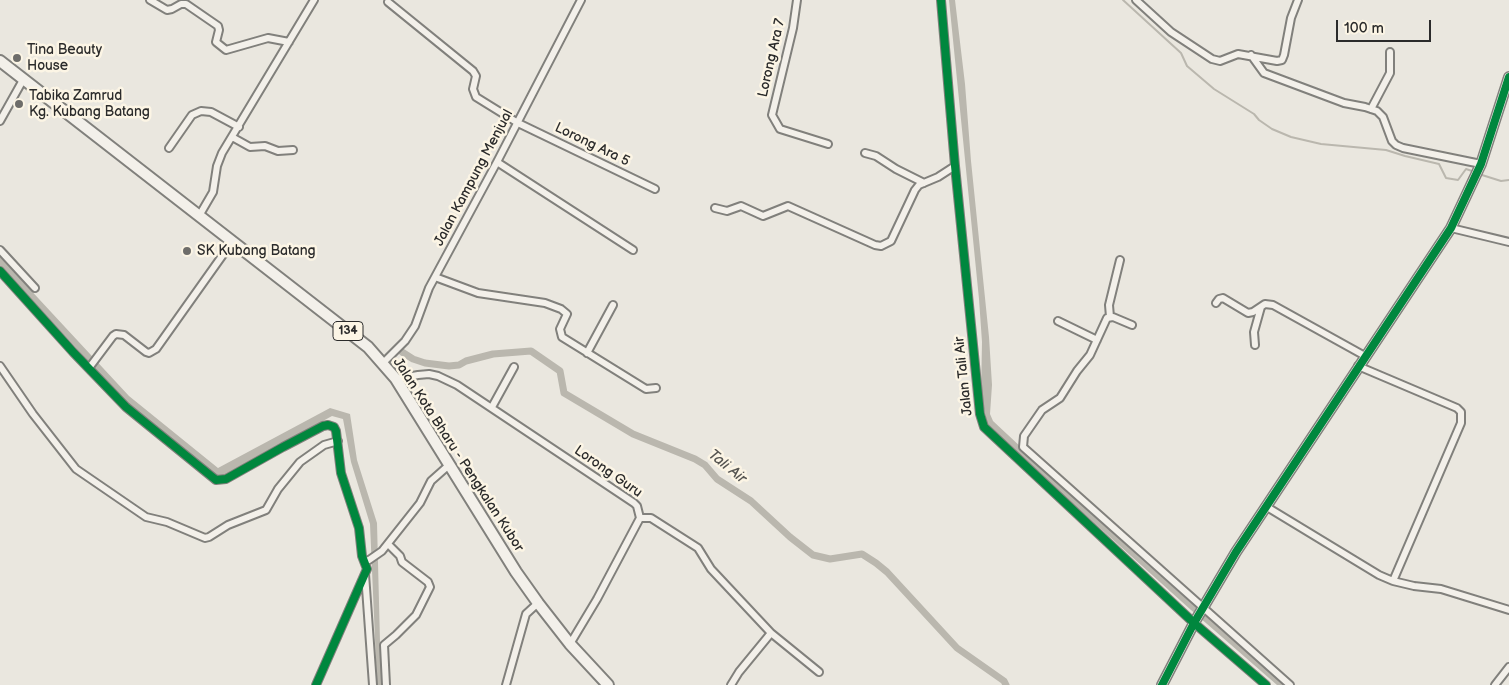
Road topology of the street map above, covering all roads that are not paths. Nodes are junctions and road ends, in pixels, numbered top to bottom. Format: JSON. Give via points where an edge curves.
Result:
{"nodes":[{"id":1,"x":150,"y":0,"type":"edge"},
{"id":2,"x":314,"y":0,"type":"edge"},
{"id":3,"x":581,"y":0,"type":"edge"},
{"id":4,"x":797,"y":0,"type":"edge"},
{"id":5,"x":941,"y":0,"type":"edge"},
{"id":6,"x":1136,"y":0,"type":"edge"},
{"id":7,"x":1298,"y":0,"type":"edge"},
{"id":8,"x":388,"y":2,"type":"dead end"},
{"id":9,"x":289,"y":42,"type":"junction"},
{"id":10,"x":1390,"y":52,"type":"dead end"},
{"id":11,"x":1251,"y":56,"type":"junction"},
{"id":12,"x":0,"y":61,"type":"edge"},
{"id":13,"x":1509,"y":76,"type":"edge"},
{"id":14,"x":23,"y":80,"type":"junction"},
{"id":15,"x":1371,"y":109,"type":"junction"},
{"id":16,"x":0,"y":121,"type":"edge"},
{"id":17,"x":518,"y":123,"type":"junction"},
{"id":18,"x":238,"y":127,"type":"junction"},
{"id":19,"x":232,"y":137,"type":"junction"},
{"id":20,"x":828,"y":144,"type":"dead end"},
{"id":21,"x":169,"y":148,"type":"dead end"},
{"id":22,"x":293,"y":150,"type":"dead end"},
{"id":23,"x":865,"y":152,"type":"dead end"},
{"id":24,"x":497,"y":162,"type":"junction"},
{"id":25,"x":1481,"y":164,"type":"junction"},
{"id":26,"x":955,"y":166,"type":"junction"},
{"id":27,"x":924,"y":183,"type":"junction"},
{"id":28,"x":655,"y":189,"type":"dead end"},
{"id":29,"x":715,"y":208,"type":"dead end"},
{"id":30,"x":199,"y":216,"type":"junction"},
{"id":31,"x":1451,"y":228,"type":"junction"},
{"id":32,"x":232,"y":242,"type":"junction"},
{"id":33,"x":1509,"y":242,"type":"edge"},
{"id":34,"x":0,"y":250,"type":"edge"},
{"id":35,"x":633,"y":250,"type":"dead end"},
{"id":36,"x":1120,"y":260,"type":"dead end"},
{"id":37,"x":0,"y":271,"type":"edge"},
{"id":38,"x":435,"y":277,"type":"junction"},
{"id":39,"x":35,"y":288,"type":"dead end"},
{"id":40,"x":1216,"y":303,"type":"dead end"},
{"id":41,"x":613,"y":305,"type":"dead end"},
{"id":42,"x":1261,"y":307,"type":"junction"},
{"id":43,"x":1110,"y":316,"type":"junction"},
{"id":44,"x":1058,"y":321,"type":"dead end"},
{"id":45,"x":1132,"y":325,"type":"dead end"},
{"id":46,"x":1097,"y":340,"type":"junction"},
{"id":47,"x":1255,"y":346,"type":"dead end"},
{"id":48,"x":587,"y":353,"type":"junction"},
{"id":49,"x":1365,"y":356,"type":"junction"},
{"id":50,"x":383,"y":363,"type":"junction"},
{"id":51,"x":0,"y":366,"type":"edge"},
{"id":52,"x":1358,"y":366,"type":"junction"},
{"id":53,"x":90,"y":367,"type":"junction"},
{"id":54,"x":514,"y":367,"type":"dead end"},
{"id":55,"x":396,"y":379,"type":"junction"},
{"id":56,"x":656,"y":388,"type":"dead end"},
{"id":57,"x":492,"y":407,"type":"junction"},
{"id":58,"x":338,"y":441,"type":"junction"},
{"id":59,"x":449,"y":465,"type":"junction"},
{"id":60,"x":1267,"y":507,"type":"junction"},
{"id":61,"x":640,"y":518,"type":"junction"},
{"id":62,"x":388,"y":544,"type":"junction"},
{"id":63,"x":367,"y":560,"type":"junction"},
{"id":64,"x":365,"y":573,"type":"junction"},
{"id":65,"x":1393,"y":581,"type":"junction"},
{"id":66,"x":538,"y":603,"type":"junction"},
{"id":67,"x":1204,"y":608,"type":"junction"},
{"id":68,"x":1509,"y":610,"type":"edge"},
{"id":69,"x":1195,"y":622,"type":"junction"},
{"id":70,"x":771,"y":634,"type":"junction"},
{"id":71,"x":570,"y":644,"type":"junction"},
{"id":72,"x":1509,"y":666,"type":"edge"},
{"id":73,"x":819,"y":672,"type":"dead end"},
{"id":74,"x":316,"y":685,"type":"edge"},
{"id":75,"x":373,"y":685,"type":"edge"},
{"id":76,"x":386,"y":685,"type":"edge"},
{"id":77,"x":506,"y":685,"type":"edge"},
{"id":78,"x":608,"y":685,"type":"edge"},
{"id":79,"x":732,"y":685,"type":"edge"},
{"id":80,"x":1162,"y":685,"type":"edge"},
{"id":81,"x":1266,"y":685,"type":"edge"},
{"id":82,"x":1290,"y":685,"type":"edge"},
{"id":83,"x":1495,"y":685,"type":"edge"}],
"edges":[{"from":1,"to":9,"type":"street","via":[[167,10],[186,4],[218,26],[216,42],[226,50],[268,38]]},
{"from":2,"to":9,"type":"street"},
{"from":3,"to":17,"type":"street","name":"Jalan Kampung Menjual"},
{"from":4,"to":20,"type":"street","name":"Lorong Ara 7","via":[[772,115],[780,130]]},
{"from":5,"to":26,"type":"street","name":"Jalan Tali Air"},
{"from":6,"to":11,"type":"street","via":[[1171,32],[1212,59],[1222,61],[1235,54]]},
{"from":7,"to":11,"type":"street","via":[[1282,60]]},
{"from":8,"to":17,"type":"street","name":"Lorong Ara 5","via":[[473,71],[476,97]]},
{"from":9,"to":18,"type":"street"},
{"from":10,"to":15,"type":"street","via":[[1390,73]]},
{"from":11,"to":15,"type":"street","via":[[1264,73],[1344,103]]},
{"from":12,"to":14,"type":"main road","name":"Jalan Kota Bharu - Pengkalan Kubor","number":"134"},
{"from":13,"to":25,"type":"street"},
{"from":14,"to":16,"type":"street"},
{"from":14,"to":30,"type":"main road","name":"Jalan Kota Bharu - Pengkalan Kubor","number":"134"},
{"from":15,"to":25,"type":"street","via":[[1383,117],[1396,145]]},
{"from":17,"to":24,"type":"street","name":"Jalan Kampung Menjual"},
{"from":17,"to":28,"type":"street","name":"Lorong Ara 5"},
{"from":18,"to":19,"type":"street"},
{"from":18,"to":21,"type":"street","via":[[212,112],[201,111],[192,115]]},
{"from":19,"to":22,"type":"street","via":[[250,147]]},
{"from":19,"to":30,"type":"street","via":[[217,166],[213,192]]},
{"from":23,"to":27,"type":"street"},
{"from":24,"to":35,"type":"street"},
{"from":24,"to":38,"type":"street","name":"Jalan Kampung Menjual"},
{"from":25,"to":31,"type":"street"},
{"from":26,"to":27,"type":"street"},
{"from":26,"to":69,"type":"street","name":"Jalan Tali Air","via":[[980,414],[984,427]]},
{"from":27,"to":29,"type":"street","via":[[915,190],[892,241],[882,246],[788,206],[763,216],[741,206],[727,211]]},
{"from":30,"to":32,"type":"main road","name":"Jalan Kota Bharu - Pengkalan Kubor","number":"134"},
{"from":31,"to":33,"type":"street"},
{"from":31,"to":49,"type":"street"},
{"from":32,"to":50,"type":"main road","name":"Jalan Kota Bharu - Pengkalan Kubor","number":"134","via":[[361,342]]},
{"from":32,"to":53,"type":"street","via":[[156,350],[146,352],[120,334],[113,336]]},
{"from":34,"to":39,"type":"street"},
{"from":36,"to":43,"type":"street","via":[[1109,305]]},
{"from":37,"to":53,"type":"street"},
{"from":38,"to":48,"type":"street","via":[[478,293],[545,303],[561,309],[567,314],[560,329],[562,337]]},
{"from":38,"to":50,"type":"street","name":"Jalan Kampung Menjual","via":[[415,326]]},
{"from":40,"to":42,"type":"street","via":[[1223,298],[1248,312]]},
{"from":41,"to":48,"type":"street"},
{"from":42,"to":47,"type":"street","via":[[1254,334]]},
{"from":42,"to":49,"type":"street","via":[[1273,304]]},
{"from":43,"to":45,"type":"street"},
{"from":43,"to":46,"type":"street","via":[[1104,320]]},
{"from":44,"to":46,"type":"street"},
{"from":46,"to":67,"type":"street","via":[[1090,356],[1060,398],[1042,410],[1024,436],[1024,447]]},
{"from":48,"to":56,"type":"street","via":[[646,389]]},
{"from":49,"to":52,"type":"street"},
{"from":50,"to":55,"type":"main road","name":"Jalan Kota Bharu - Pengkalan Kubor","number":"134"},
{"from":51,"to":58,"type":"street","via":[[32,414],[76,469],[146,517],[205,538],[266,510],[300,462],[325,445]]},
{"from":52,"to":60,"type":"street"},
{"from":52,"to":65,"type":"street","via":[[1461,412],[1461,423]]},
{"from":53,"to":58,"type":"street","via":[[142,422],[216,480],[226,480],[323,426],[334,427]]},
{"from":54,"to":57,"type":"street"},
{"from":55,"to":57,"type":"street","name":"Lorong Guru","via":[[438,376]]},
{"from":55,"to":59,"type":"main road","name":"Jalan Kota Bharu - Pengkalan Kubor","number":"134"},
{"from":57,"to":61,"type":"street","name":"Lorong Guru","via":[[634,502]]},
{"from":58,"to":63,"type":"street","via":[[341,473],[359,528],[362,556]]},
{"from":59,"to":62,"type":"street","via":[[432,481],[420,503]]},
{"from":59,"to":66,"type":"main road","name":"Jalan Kota Bharu - Pengkalan Kubor","number":"134"},
{"from":60,"to":65,"type":"street"},
{"from":60,"to":67,"type":"street"},
{"from":61,"to":70,"type":"street","name":"Lorong Guru","via":[[651,518],[698,548],[711,569]]},
{"from":61,"to":71,"type":"street"},
{"from":62,"to":63,"type":"street"},
{"from":62,"to":76,"type":"street","via":[[402,562],[430,587],[416,615],[384,645]]},
{"from":63,"to":64,"type":"street"},
{"from":64,"to":74,"type":"street"},
{"from":64,"to":75,"type":"street"},
{"from":65,"to":68,"type":"street","via":[[1440,589]]},
{"from":66,"to":71,"type":"main road","name":"Jalan Kota Bharu - Pengkalan Kubor","number":"134"},
{"from":66,"to":77,"type":"street","via":[[526,614]]},
{"from":67,"to":69,"type":"street"},
{"from":67,"to":82,"type":"street"},
{"from":69,"to":80,"type":"street"},
{"from":69,"to":81,"type":"street","name":"Jalan Tali Air"},
{"from":70,"to":73,"type":"street","name":"Lorong Guru"},
{"from":70,"to":79,"type":"street"},
{"from":71,"to":78,"type":"main road","name":"Jalan Kota Bharu - Pengkalan Kubor","number":"134"},
{"from":72,"to":83,"type":"street"}]}
